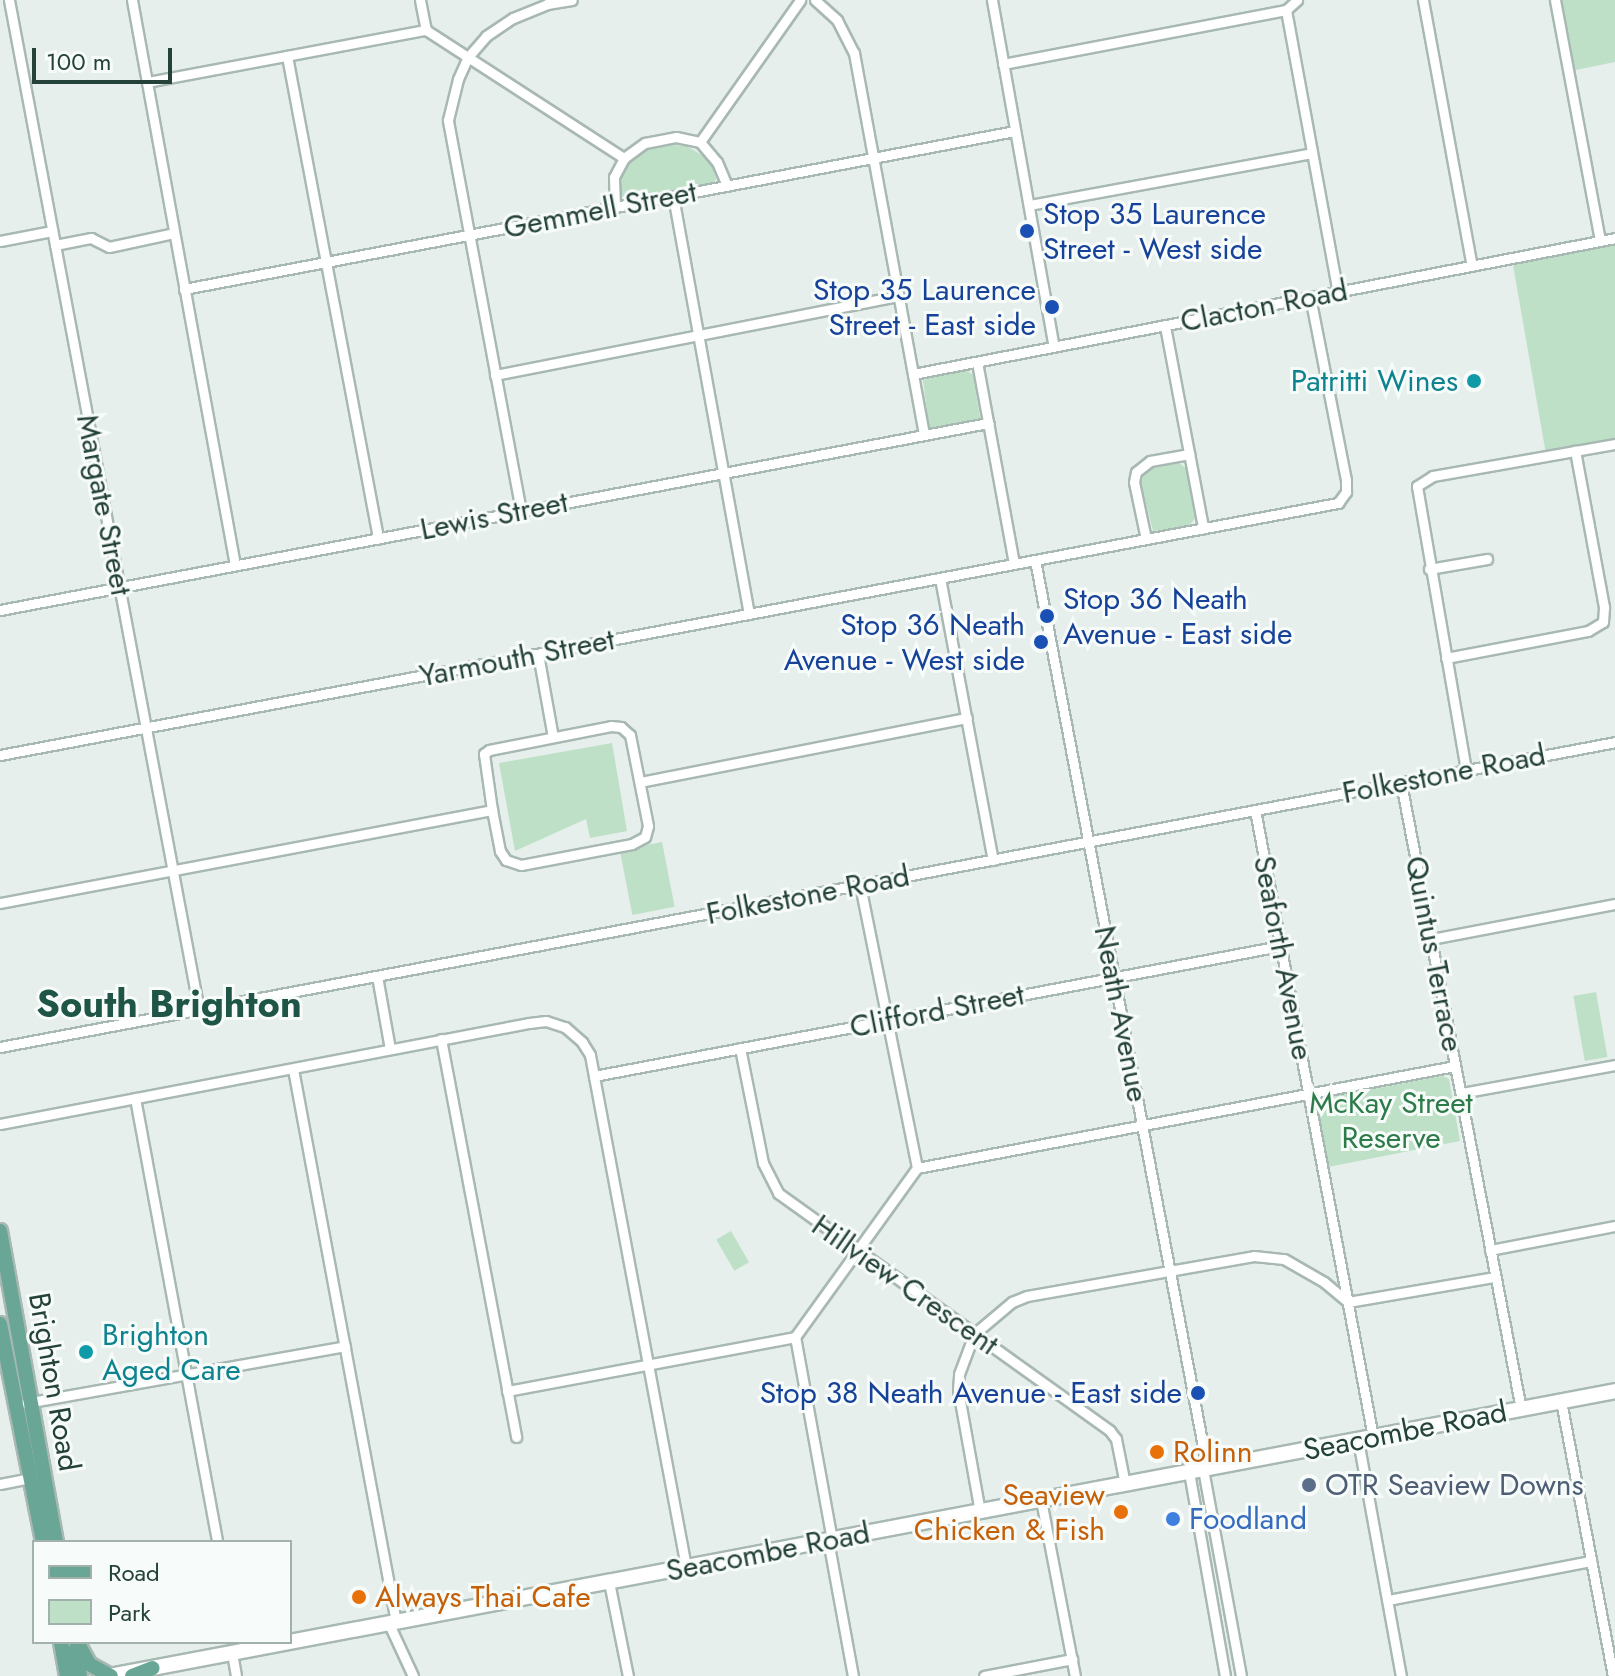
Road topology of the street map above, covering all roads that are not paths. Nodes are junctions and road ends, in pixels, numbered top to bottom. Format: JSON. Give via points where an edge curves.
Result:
{"nodes":[{"id":1,"x":9,"y":0,"type":"edge"},
{"id":2,"x":132,"y":0,"type":"edge"},
{"id":3,"x":420,"y":0,"type":"edge"},
{"id":4,"x":572,"y":0,"type":"edge"},
{"id":5,"x":800,"y":0,"type":"edge"},
{"id":6,"x":815,"y":0,"type":"edge"},
{"id":7,"x":992,"y":0,"type":"edge"},
{"id":8,"x":1297,"y":0,"type":"edge"},
{"id":9,"x":1423,"y":0,"type":"edge"},
{"id":10,"x":1555,"y":0,"type":"edge"},
{"id":11,"x":1286,"y":10,"type":"junction"},
{"id":12,"x":426,"y":30,"type":"junction"},
{"id":13,"x":287,"y":56,"type":"junction"},
{"id":14,"x":468,"y":57,"type":"junction"},
{"id":15,"x":1003,"y":64,"type":"junction"},
{"id":16,"x":147,"y":82,"type":"junction"},
{"id":17,"x":1015,"y":131,"type":"junction"},
{"id":18,"x":700,"y":142,"type":"junction"},
{"id":19,"x":1311,"y":153,"type":"junction"},
{"id":20,"x":624,"y":158,"type":"junction"},
{"id":21,"x":872,"y":158,"type":"junction"},
{"id":22,"x":727,"y":186,"type":"junction"},
{"id":23,"x":673,"y":196,"type":"junction"},
{"id":24,"x":1029,"y":205,"type":"junction"},
{"id":25,"x":615,"y":207,"type":"junction"},
{"id":26,"x":52,"y":231,"type":"junction"},
{"id":27,"x":174,"y":233,"type":"junction"},
{"id":28,"x":469,"y":235,"type":"junction"},
{"id":29,"x":1615,"y":238,"type":"edge"},
{"id":30,"x":0,"y":241,"type":"edge"},
{"id":31,"x":1600,"y":241,"type":"junction"},
{"id":32,"x":55,"y":245,"type":"junction"},
{"id":33,"x":326,"y":262,"type":"junction"},
{"id":34,"x":1472,"y":266,"type":"junction"},
{"id":35,"x":184,"y":289,"type":"junction"},
{"id":36,"x":1338,"y":292,"type":"junction"},
{"id":37,"x":898,"y":296,"type":"junction"},
{"id":38,"x":1310,"y":297,"type":"junction"},
{"id":39,"x":1165,"y":326,"type":"junction"},
{"id":40,"x":698,"y":336,"type":"junction"},
{"id":41,"x":1054,"y":347,"type":"junction"},
{"id":42,"x":977,"y":362,"type":"junction"},
{"id":43,"x":913,"y":374,"type":"junction"},
{"id":44,"x":495,"y":375,"type":"junction"},
{"id":45,"x":988,"y":423,"type":"junction"},
{"id":46,"x":924,"y":435,"type":"junction"},
{"id":47,"x":1615,"y":444,"type":"edge"},
{"id":48,"x":1575,"y":451,"type":"junction"},
{"id":49,"x":1189,"y":454,"type":"junction"},
{"id":50,"x":723,"y":473,"type":"junction"},
{"id":51,"x":521,"y":511,"type":"junction"},
{"id":52,"x":1203,"y":528,"type":"junction"},
{"id":53,"x":378,"y":538,"type":"junction"},
{"id":54,"x":1146,"y":539,"type":"junction"},
{"id":55,"x":1487,"y":559,"type":"dead end"},
{"id":56,"x":1035,"y":560,"type":"junction"},
{"id":57,"x":1014,"y":564,"type":"junction"},
{"id":58,"x":235,"y":565,"type":"junction"},
{"id":59,"x":1429,"y":569,"type":"junction"},
{"id":60,"x":940,"y":578,"type":"junction"},
{"id":61,"x":119,"y":587,"type":"junction"},
{"id":62,"x":0,"y":610,"type":"edge"},
{"id":63,"x":749,"y":614,"type":"junction"},
{"id":64,"x":538,"y":654,"type":"junction"},
{"id":65,"x":1446,"y":658,"type":"junction"},
{"id":66,"x":967,"y":718,"type":"junction"},
{"id":67,"x":146,"y":728,"type":"junction"},
{"id":68,"x":553,"y":737,"type":"junction"},
{"id":69,"x":1615,"y":742,"type":"edge"},
{"id":70,"x":0,"y":755,"type":"edge"},
{"id":71,"x":1466,"y":770,"type":"junction"},
{"id":72,"x":640,"y":782,"type":"junction"},
{"id":73,"x":1401,"y":783,"type":"junction"},
{"id":74,"x":492,"y":810,"type":"junction"},
{"id":75,"x":1255,"y":810,"type":"junction"},
{"id":76,"x":1088,"y":842,"type":"junction"},
{"id":77,"x":993,"y":860,"type":"junction"},
{"id":78,"x":173,"y":869,"type":"junction"},
{"id":79,"x":860,"y":885,"type":"junction"},
{"id":80,"x":0,"y":903,"type":"edge"},
{"id":81,"x":1615,"y":904,"type":"edge"},
{"id":82,"x":1431,"y":939,"type":"junction"},
{"id":83,"x":1280,"y":946,"type":"junction"},
{"id":84,"x":377,"y":976,"type":"junction"},
{"id":85,"x":1114,"y":978,"type":"junction"},
{"id":86,"x":199,"y":1010,"type":"junction"},
{"id":87,"x":886,"y":1020,"type":"junction"},
{"id":88,"x":441,"y":1039,"type":"junction"},
{"id":89,"x":0,"y":1047,"type":"edge"},
{"id":90,"x":740,"y":1048,"type":"junction"},
{"id":91,"x":390,"y":1049,"type":"junction"},
{"id":92,"x":1615,"y":1065,"type":"edge"},
{"id":93,"x":1455,"y":1066,"type":"junction"},
{"id":94,"x":293,"y":1069,"type":"junction"},
{"id":95,"x":594,"y":1076,"type":"junction"},
{"id":96,"x":1308,"y":1093,"type":"junction"},
{"id":97,"x":1461,"y":1093,"type":"junction"},
{"id":98,"x":135,"y":1098,"type":"junction"},
{"id":99,"x":0,"y":1124,"type":"edge"},
{"id":100,"x":1142,"y":1124,"type":"junction"},
{"id":101,"x":917,"y":1168,"type":"junction"},
{"id":102,"x":1615,"y":1226,"type":"edge"},
{"id":103,"x":0,"y":1231,"type":"edge"},
{"id":104,"x":855,"y":1250,"type":"junction"},
{"id":105,"x":1490,"y":1250,"type":"junction"},
{"id":106,"x":1169,"y":1270,"type":"junction"},
{"id":107,"x":1495,"y":1277,"type":"junction"},
{"id":108,"x":1348,"y":1302,"type":"junction"},
{"id":109,"x":0,"y":1324,"type":"edge"},
{"id":110,"x":974,"y":1334,"type":"junction"},
{"id":111,"x":795,"y":1337,"type":"junction"},
{"id":112,"x":345,"y":1346,"type":"junction"},
{"id":113,"x":649,"y":1364,"type":"junction"},
{"id":114,"x":185,"y":1374,"type":"junction"},
{"id":115,"x":507,"y":1391,"type":"junction"},
{"id":116,"x":1615,"y":1391,"type":"edge"},
{"id":117,"x":1561,"y":1401,"type":"junction"},
{"id":118,"x":32,"y":1402,"type":"junction"},
{"id":119,"x":15,"y":1405,"type":"junction"},
{"id":120,"x":1521,"y":1409,"type":"junction"},
{"id":121,"x":516,"y":1437,"type":"dead end"},
{"id":122,"x":1365,"y":1438,"type":"junction"},
{"id":123,"x":1199,"y":1470,"type":"junction"},
{"id":124,"x":32,"y":1478,"type":"junction"},
{"id":125,"x":0,"y":1484,"type":"edge"},
{"id":126,"x":1125,"y":1484,"type":"junction"},
{"id":127,"x":1041,"y":1500,"type":"junction"},
{"id":128,"x":980,"y":1512,"type":"junction"},
{"id":129,"x":43,"y":1540,"type":"edge"},
{"id":130,"x":56,"y":1540,"type":"edge"},
{"id":131,"x":217,"y":1540,"type":"edge"},
{"id":132,"x":830,"y":1540,"type":"junction"},
{"id":133,"x":1591,"y":1561,"type":"junction"},
{"id":134,"x":686,"y":1567,"type":"junction"},
{"id":135,"x":609,"y":1582,"type":"junction"},
{"id":136,"x":1388,"y":1600,"type":"junction"},
{"id":137,"x":393,"y":1623,"type":"junction"},
{"id":138,"x":292,"y":1640,"type":"edge"},
{"id":139,"x":61,"y":1644,"type":"edge"},
{"id":140,"x":76,"y":1644,"type":"edge"},
{"id":141,"x":77,"y":1644,"type":"edge"},
{"id":142,"x":265,"y":1644,"type":"edge"},
{"id":143,"x":235,"y":1649,"type":"edge"},
{"id":144,"x":1072,"y":1659,"type":"junction"},
{"id":145,"x":153,"y":1668,"type":"junction"},
{"id":146,"x":67,"y":1676,"type":"edge"},
{"id":147,"x":80,"y":1676,"type":"edge"},
{"id":148,"x":110,"y":1676,"type":"edge"},
{"id":149,"x":132,"y":1676,"type":"edge"},
{"id":150,"x":236,"y":1676,"type":"edge"},
{"id":151,"x":413,"y":1676,"type":"edge"},
{"id":152,"x":628,"y":1676,"type":"edge"},
{"id":153,"x":853,"y":1676,"type":"edge"},
{"id":154,"x":984,"y":1676,"type":"edge"},
{"id":155,"x":1075,"y":1676,"type":"edge"},
{"id":156,"x":1225,"y":1676,"type":"edge"},
{"id":157,"x":1241,"y":1676,"type":"edge"},
{"id":158,"x":1401,"y":1676,"type":"edge"},
{"id":159,"x":1613,"y":1676,"type":"edge"}],
"edges":[{"from":1,"to":26,"type":"street","name":"Margate Street"},
{"from":2,"to":16,"type":"street"},
{"from":3,"to":12,"type":"street"},
{"from":4,"to":14,"type":"street","via":[[513,18],[486,36]]},
{"from":5,"to":18,"type":"street"},
{"from":6,"to":21,"type":"street","via":[[837,20],[852,46]]},
{"from":7,"to":15,"type":"street"},
{"from":8,"to":11,"type":"street"},
{"from":9,"to":34,"type":"street"},
{"from":10,"to":31,"type":"street"},
{"from":11,"to":15,"type":"street"},
{"from":11,"to":19,"type":"street"},
{"from":12,"to":13,"type":"street"},
{"from":12,"to":14,"type":"street"},
{"from":13,"to":16,"type":"street"},
{"from":13,"to":33,"type":"street"},
{"from":14,"to":20,"type":"street"},
{"from":14,"to":28,"type":"street","via":[[448,120]]},
{"from":15,"to":17,"type":"street"},
{"from":16,"to":27,"type":"street"},
{"from":17,"to":21,"type":"street","name":"Gemmell Street"},
{"from":17,"to":24,"type":"street"},
{"from":18,"to":20,"type":"street","via":[[676,137],[645,143]]},
{"from":18,"to":22,"type":"street","via":[[717,162]]},
{"from":19,"to":24,"type":"street"},
{"from":19,"to":36,"type":"street"},
{"from":20,"to":25,"type":"street","via":[[614,177]]},
{"from":21,"to":22,"type":"street","name":"Gemmell Street"},
{"from":21,"to":37,"type":"street"},
{"from":22,"to":23,"type":"street","name":"Gemmell Street"},
{"from":23,"to":25,"type":"street","name":"Gemmell Street"},
{"from":23,"to":40,"type":"street"},
{"from":24,"to":41,"type":"street"},
{"from":25,"to":28,"type":"street","name":"Gemmell Street"},
{"from":26,"to":30,"type":"street"},
{"from":26,"to":32,"type":"street","name":"Margate Street"},
{"from":27,"to":32,"type":"street","via":[[109,247],[91,238]]},
{"from":27,"to":35,"type":"street"},
{"from":28,"to":33,"type":"street","name":"Gemmell Street"},
{"from":28,"to":44,"type":"street"},
{"from":29,"to":31,"type":"street","name":"Clacton Road"},
{"from":31,"to":34,"type":"street","name":"Clacton Road"},
{"from":32,"to":61,"type":"street","name":"Margate Street"},
{"from":33,"to":35,"type":"street","name":"Gemmell Street"},
{"from":33,"to":53,"type":"street"},
{"from":34,"to":36,"type":"street","name":"Clacton Road"},
{"from":35,"to":58,"type":"street"},
{"from":36,"to":38,"type":"street","name":"Clacton Road"},
{"from":37,"to":40,"type":"street"},
{"from":37,"to":43,"type":"street"},
{"from":38,"to":39,"type":"street","name":"Clacton Road"},
{"from":38,"to":52,"type":"street","name":"Yarmouth Street","via":[[1345,497],[1333,504]]},
{"from":39,"to":41,"type":"street","name":"Clacton Road"},
{"from":39,"to":49,"type":"street"},
{"from":40,"to":44,"type":"street"},
{"from":40,"to":50,"type":"street"},
{"from":41,"to":42,"type":"street","name":"Clacton Road"},
{"from":42,"to":43,"type":"street","name":"Clacton Road"},
{"from":42,"to":45,"type":"street"},
{"from":43,"to":46,"type":"street"},
{"from":44,"to":51,"type":"street"},
{"from":45,"to":46,"type":"street","name":"Lewis Street"},
{"from":45,"to":57,"type":"street"},
{"from":46,"to":50,"type":"street","name":"Lewis Street"},
{"from":47,"to":48,"type":"street"},
{"from":48,"to":59,"type":"street","via":[[1421,480],[1415,490]]},
{"from":48,"to":65,"type":"street","via":[[1603,622],[1588,631]]},
{"from":49,"to":52,"type":"street"},
{"from":49,"to":54,"type":"street","via":[[1150,461],[1136,472]]},
{"from":50,"to":51,"type":"street","name":"Lewis Street"},
{"from":50,"to":63,"type":"street"},
{"from":51,"to":53,"type":"street","name":"Lewis Street"},
{"from":52,"to":54,"type":"street","name":"Yarmouth Street"},
{"from":53,"to":58,"type":"street","name":"Lewis Street"},
{"from":54,"to":56,"type":"street","name":"Yarmouth Street"},
{"from":55,"to":59,"type":"street"},
{"from":56,"to":57,"type":"street","name":"Yarmouth Street"},
{"from":56,"to":76,"type":"street","name":"Neath Avenue"},
{"from":57,"to":60,"type":"street","name":"Yarmouth Street"},
{"from":58,"to":61,"type":"street","name":"Lewis Street"},
{"from":59,"to":65,"type":"street"},
{"from":60,"to":63,"type":"street","name":"Yarmouth Street"},
{"from":60,"to":66,"type":"street"},
{"from":61,"to":62,"type":"street","name":"Lewis Street"},
{"from":61,"to":67,"type":"street","name":"Margate Street"},
{"from":63,"to":64,"type":"street","name":"Yarmouth Street"},
{"from":64,"to":67,"type":"street","name":"Yarmouth Street"},
{"from":64,"to":68,"type":"street"},
{"from":65,"to":71,"type":"street"},
{"from":66,"to":72,"type":"street"},
{"from":66,"to":77,"type":"street"},
{"from":67,"to":70,"type":"street","name":"Yarmouth Street"},
{"from":67,"to":78,"type":"street","name":"Margate Street"},
{"from":68,"to":72,"type":"street","via":[[611,726],[627,730]]},
{"from":68,"to":74,"type":"street","via":[[484,754]]},
{"from":69,"to":71,"type":"street","name":"Folkestone Road"},
{"from":71,"to":73,"type":"street","name":"Folkestone Road"},
{"from":72,"to":74,"type":"street","via":[[645,837],[549,860],[521,865],[506,860]]},
{"from":73,"to":75,"type":"street","name":"Folkestone Road"},
{"from":73,"to":82,"type":"street","name":"Quintus Terrace"},
{"from":74,"to":78,"type":"street"},
{"from":75,"to":76,"type":"street","name":"Folkestone Road"},
{"from":75,"to":83,"type":"street","name":"Seaforth Avenue"},
{"from":76,"to":77,"type":"street","name":"Folkestone Road"},
{"from":76,"to":85,"type":"street","name":"Neath Avenue"},
{"from":77,"to":79,"type":"street","name":"Folkestone Road"},
{"from":78,"to":80,"type":"street"},
{"from":78,"to":86,"type":"street","name":"Margate Street"},
{"from":79,"to":84,"type":"street","name":"Folkestone Road"},
{"from":79,"to":87,"type":"street"},
{"from":81,"to":82,"type":"street"},
{"from":82,"to":93,"type":"street","name":"Quintus Terrace"},
{"from":83,"to":85,"type":"street","name":"Clifford Street"},
{"from":83,"to":96,"type":"street","name":"Seaforth Avenue"},
{"from":84,"to":86,"type":"street","name":"Folkestone Road"},
{"from":84,"to":91,"type":"street"},
{"from":85,"to":87,"type":"street","name":"Clifford Street"},
{"from":85,"to":100,"type":"street","name":"Neath Avenue"},
{"from":86,"to":89,"type":"street","name":"Folkestone Road"},
{"from":87,"to":90,"type":"street","name":"Clifford Street"},
{"from":87,"to":101,"type":"street"},
{"from":88,"to":91,"type":"street"},
{"from":88,"to":95,"type":"street","via":[[538,1022],[558,1024],[571,1031],[590,1055]]},
{"from":88,"to":115,"type":"street"},
{"from":90,"to":95,"type":"street","name":"Clifford Street"},
{"from":90,"to":104,"type":"street","name":"Hillview Crescent","via":[[772,1184],[794,1207]]},
{"from":91,"to":94,"type":"street"},
{"from":92,"to":97,"type":"street"},
{"from":93,"to":96,"type":"street"},
{"from":93,"to":97,"type":"street","name":"Quintus Terrace"},
{"from":94,"to":98,"type":"street"},
{"from":94,"to":112,"type":"street"},
{"from":95,"to":113,"type":"street"},
{"from":96,"to":100,"type":"street"},
{"from":96,"to":108,"type":"street","name":"Seaforth Avenue"},
{"from":97,"to":105,"type":"street","name":"Quintus Terrace"},
{"from":98,"to":99,"type":"street"},
{"from":98,"to":114,"type":"street"},
{"from":100,"to":101,"type":"street"},
{"from":100,"to":106,"type":"street","name":"Neath Avenue"},
{"from":101,"to":104,"type":"street"},
{"from":102,"to":105,"type":"street"},
{"from":103,"to":118,"type":"main road","name":"Brighton Road"},
{"from":104,"to":110,"type":"street","name":"Hillview Crescent"},
{"from":104,"to":111,"type":"street"},
{"from":105,"to":107,"type":"street","name":"Quintus Terrace"},
{"from":106,"to":108,"type":"street","via":[[1245,1256],[1276,1257],[1324,1282]]},
{"from":106,"to":110,"type":"street","via":[[1027,1296],[1002,1308]]},
{"from":106,"to":123,"type":"street","name":"Neath Avenue"},
{"from":107,"to":108,"type":"street"},
{"from":107,"to":120,"type":"street","name":"Quintus Terrace"},
{"from":108,"to":122,"type":"street","name":"Seaforth Avenue"},
{"from":109,"to":119,"type":"main road","name":"Brighton Road"},
{"from":110,"to":126,"type":"street","name":"Hillview Crescent","via":[[1114,1435]]},
{"from":110,"to":128,"type":"street","via":[[961,1364],[958,1390]]},
{"from":111,"to":113,"type":"street"},
{"from":111,"to":132,"type":"street"},
{"from":112,"to":114,"type":"street"},
{"from":112,"to":137,"type":"street"},
{"from":113,"to":115,"type":"street"},
{"from":113,"to":134,"type":"street"},
{"from":114,"to":118,"type":"street"},
{"from":114,"to":131,"type":"street"},
{"from":115,"to":121,"type":"street"},
{"from":116,"to":117,"type":"main road","name":"Seacombe Road"},
{"from":117,"to":120,"type":"main road","name":"Seacombe Road"},
{"from":117,"to":133,"type":"street"},
{"from":118,"to":119,"type":"street"},
{"from":118,"to":130,"type":"main road","name":"Brighton Road"},
{"from":119,"to":124,"type":"main road","name":"Brighton Road"},
{"from":120,"to":122,"type":"main road","name":"Seacombe Road"},
{"from":122,"to":123,"type":"main road","name":"Seacombe Road"},
{"from":122,"to":136,"type":"street","name":"Seaforth Avenue"},
{"from":123,"to":126,"type":"main road","name":"Seacombe Road"},
{"from":123,"to":156,"type":"street"},
{"from":123,"to":157,"type":"street"},
{"from":124,"to":125,"type":"street"},
{"from":124,"to":129,"type":"main road","name":"Brighton Road"},
{"from":126,"to":127,"type":"main road","name":"Seacombe Road"},
{"from":127,"to":128,"type":"main road","name":"Seacombe Road"},
{"from":127,"to":144,"type":"street"},
{"from":128,"to":132,"type":"main road","name":"Seacombe Road"},
{"from":132,"to":134,"type":"main road","name":"Seacombe Road"},
{"from":132,"to":153,"type":"street"},
{"from":133,"to":136,"type":"street"},
{"from":133,"to":159,"type":"street"},
{"from":134,"to":135,"type":"main road","name":"Seacombe Road"},
{"from":135,"to":137,"type":"main road","name":"Seacombe Road"},
{"from":135,"to":152,"type":"street"},
{"from":136,"to":158,"type":"street","name":"Seaforth Avenue"},
{"from":137,"to":138,"type":"main road","name":"Seacombe Road"},
{"from":137,"to":151,"type":"street"},
{"from":139,"to":146,"type":"main road"},
{"from":140,"to":147,"type":"main road"},
{"from":141,"to":148,"type":"main road","via":[[89,1664]]},
{"from":142,"to":143,"type":"main road","name":"Seacombe Road"},
{"from":143,"to":145,"type":"main road","name":"Seacombe Road"},
{"from":143,"to":150,"type":"street"},
{"from":144,"to":154,"type":"street"},
{"from":144,"to":155,"type":"street"},
{"from":145,"to":148,"type":"main road","name":"Seacombe Road"},
{"from":145,"to":149,"type":"main road"}]}
